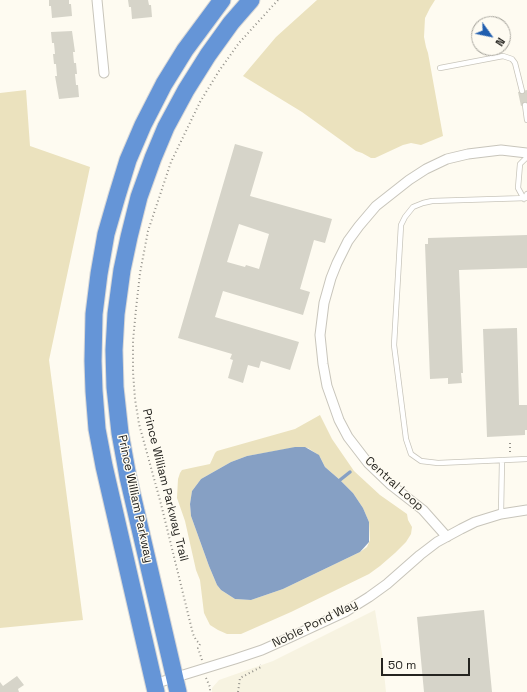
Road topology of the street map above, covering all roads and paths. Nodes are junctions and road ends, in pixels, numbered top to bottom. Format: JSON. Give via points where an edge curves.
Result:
{"nodes":[{"id":1,"x":97,"y":0,"type":"edge"},
{"id":2,"x":222,"y":0,"type":"edge"},
{"id":3,"x":251,"y":0,"type":"edge"},
{"id":4,"x":278,"y":0,"type":"edge"},
{"id":5,"x":440,"y":68,"type":"dead end"},
{"id":6,"x":104,"y":73,"type":"dead end"},
{"id":7,"x":522,"y":91,"type":"dead end"},
{"id":8,"x":525,"y":106,"type":"dead end"},
{"id":9,"x":527,"y":120,"type":"edge"},
{"id":10,"x":527,"y":153,"type":"edge"},
{"id":11,"x":527,"y":157,"type":"edge"},
{"id":12,"x":526,"y":197,"type":"edge"},
{"id":13,"x":510,"y":443,"type":"dead end"},
{"id":14,"x":510,"y":453,"type":"dead end"},
{"id":15,"x":527,"y":459,"type":"edge"},
{"id":16,"x":502,"y":460,"type":"junction"},
{"id":17,"x":527,"y":510,"type":"edge"},
{"id":18,"x":502,"y":514,"type":"junction"},
{"id":19,"x":447,"y":536,"type":"junction"},
{"id":20,"x":198,"y":648,"type":"dead end"},
{"id":21,"x":260,"y":665,"type":"dead end"},
{"id":22,"x":177,"y":685,"type":"edge"},
{"id":23,"x":208,"y":686,"type":"dead end"},
{"id":24,"x":154,"y":688,"type":"edge"},
{"id":25,"x":210,"y":692,"type":"edge"},
{"id":26,"x":238,"y":692,"type":"edge"}],
"edges":[{"from":1,"to":6,"type":"street"},
{"from":2,"to":24,"type":"highway","name":"Prince William Parkway","via":[[184,50],[164,84],[128,160],[106,234],[94,314],[93,361],[97,429]]},
{"from":3,"to":22,"type":"highway","name":"Prince William Parkway","via":[[208,55],[186,90],[155,152],[128,237],[116,314],[115,387],[120,433]]},
{"from":4,"to":20,"type":"path","name":"Prince William Parkway Trail","via":[[239,43],[185,131],[158,197],[148,231],[139,287],[133,341],[133,372],[139,424],[193,634],[200,644]]},
{"from":5,"to":7,"type":"lane","via":[[503,56],[515,63]]},
{"from":8,"to":9,"type":"lane"},
{"from":10,"to":19,"type":"street","name":"Central Loop","via":[[501,150],[468,154],[447,159],[409,180],[376,206],[355,231],[337,262],[324,303],[320,335],[322,364],[326,386],[339,420],[348,437],[368,463],[423,510]]},
{"from":11,"to":12,"type":"lane","via":[[520,164],[518,188]]},
{"from":12,"to":16,"type":"lane","via":[[422,203],[413,207],[401,225],[394,346],[406,439],[411,454],[421,462]]},
{"from":13,"to":14,"type":"path"},
{"from":15,"to":16,"type":"lane"},
{"from":16,"to":18,"type":"lane"},
{"from":17,"to":18,"type":"street","name":"Noble Pond Way"},
{"from":18,"to":19,"type":"street","name":"Noble Pond Way","via":[[475,522]]},
{"from":19,"to":22,"type":"street","name":"Noble Pond Way","via":[[375,593],[345,612]]},
{"from":21,"to":26,"type":"path","via":[[261,667],[240,678]]},
{"from":22,"to":24,"type":"street","name":"Noble Pond Way"},
{"from":23,"to":25,"type":"path"}]}
